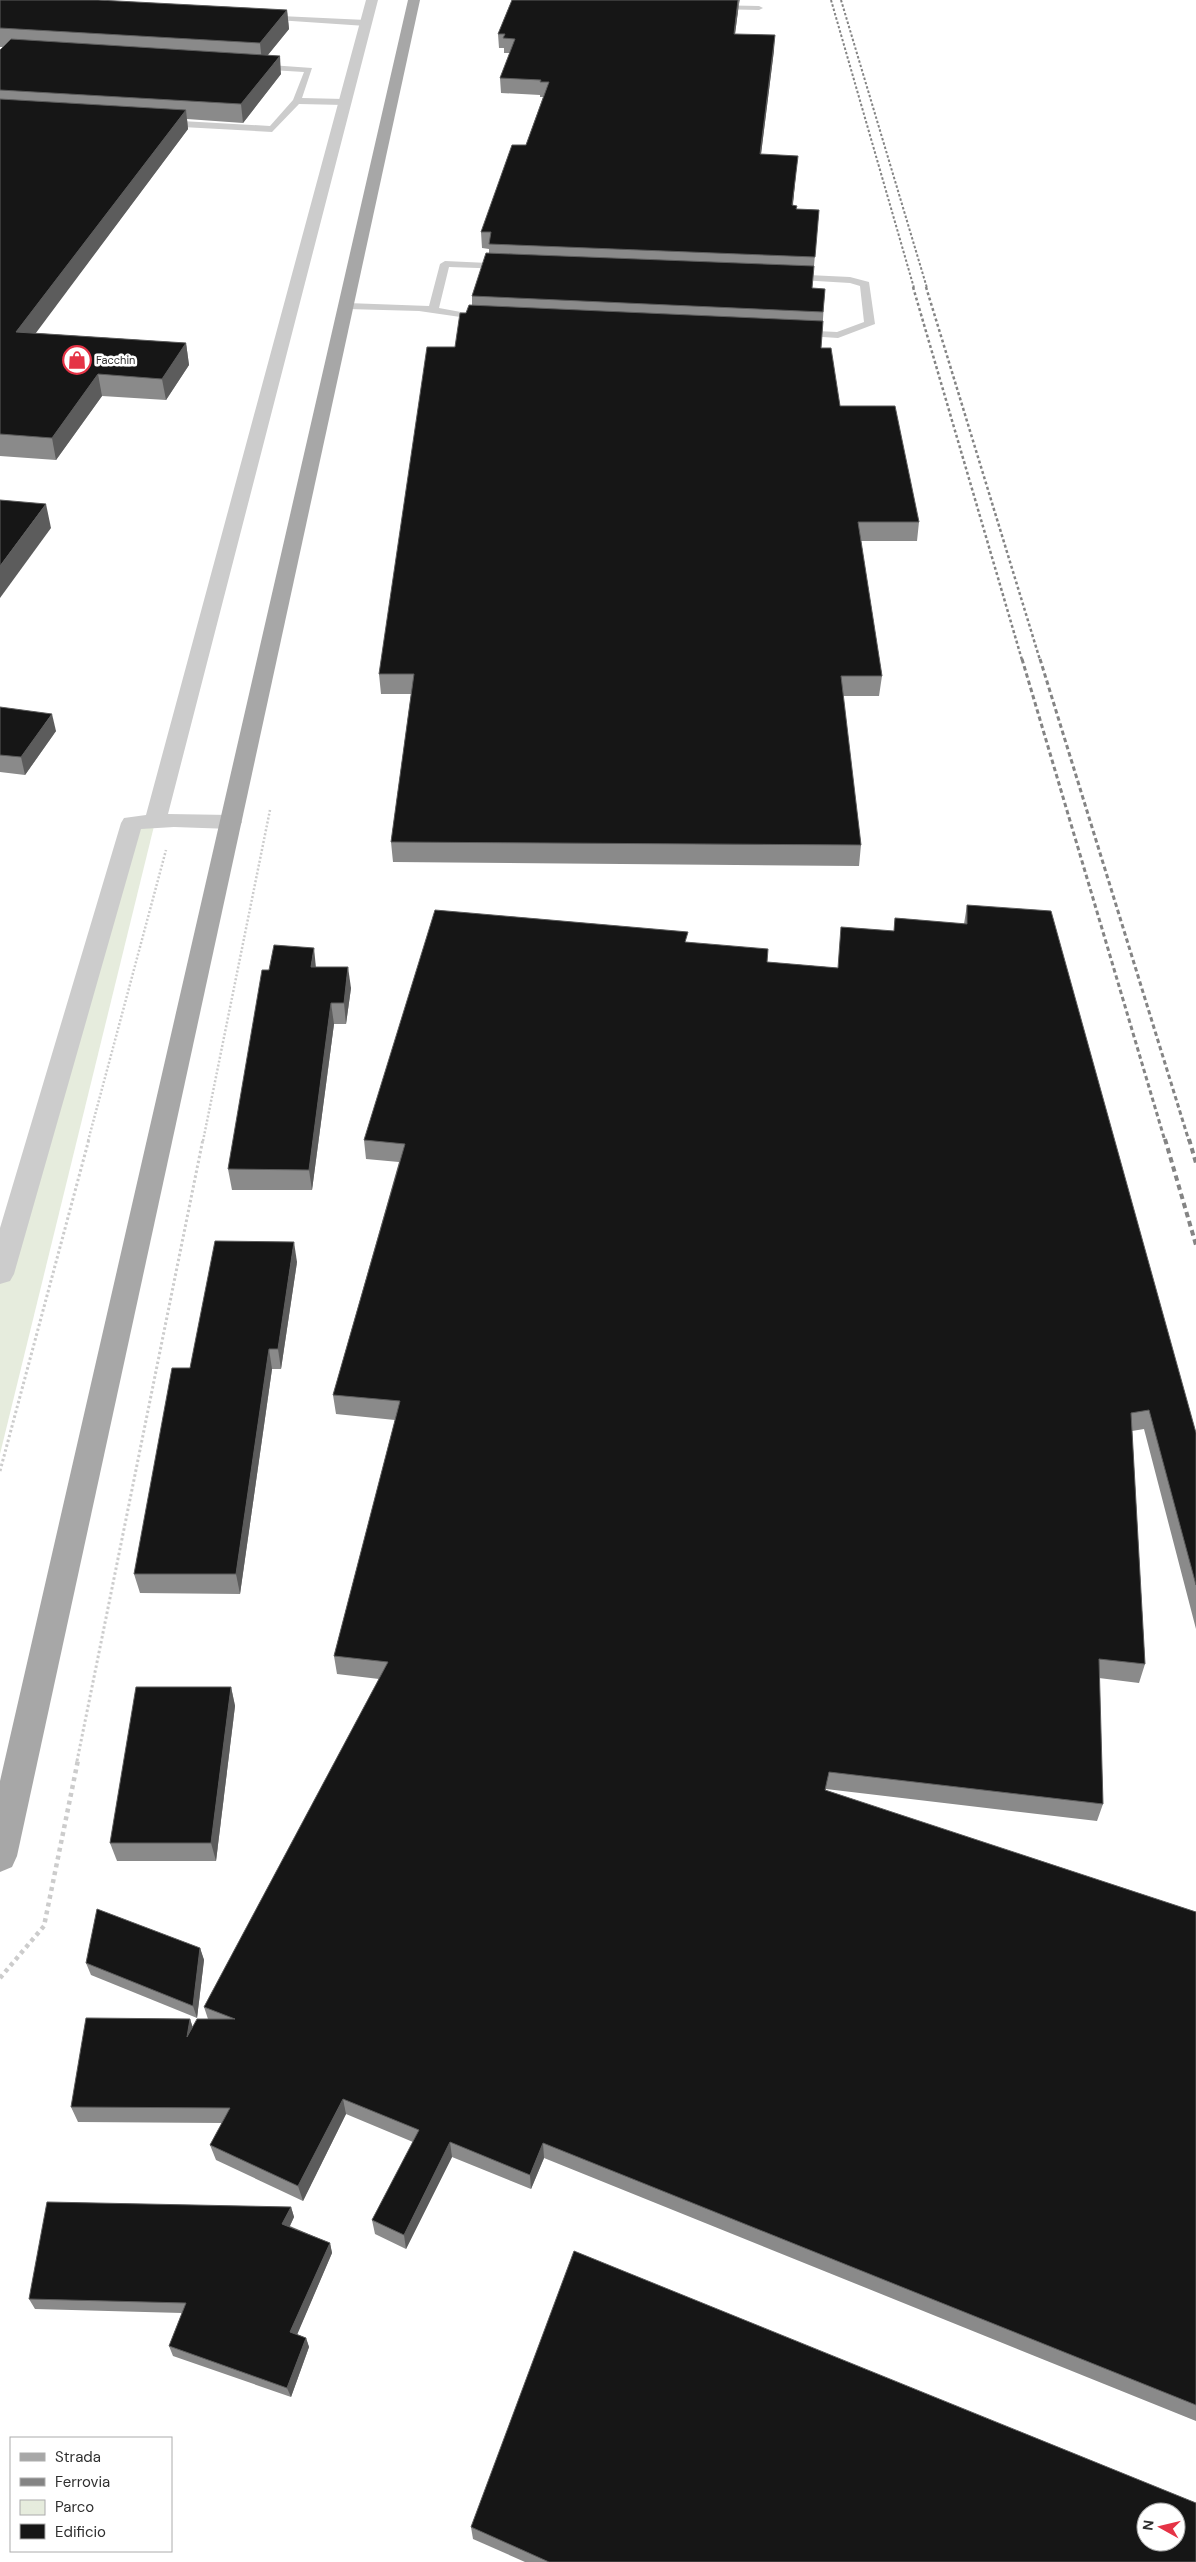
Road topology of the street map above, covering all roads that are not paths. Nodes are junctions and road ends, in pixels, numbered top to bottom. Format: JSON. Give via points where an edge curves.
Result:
{"nodes":[{"id":1,"x":372,"y":0,"type":"edge"},
{"id":2,"x":414,"y":0,"type":"edge"},
{"id":3,"x":700,"y":6,"type":"edge"},
{"id":4,"x":760,"y":8,"type":"dead end"},
{"id":5,"x":249,"y":16,"type":"edge"},
{"id":6,"x":366,"y":23,"type":"junction"},
{"id":7,"x":249,"y":66,"type":"edge"},
{"id":8,"x":297,"y":100,"type":"junction"},
{"id":9,"x":344,"y":102,"type":"junction"},
{"id":10,"x":155,"y":122,"type":"edge"},
{"id":11,"x":514,"y":266,"type":"edge"},
{"id":12,"x":771,"y":277,"type":"edge"},
{"id":13,"x":347,"y":306,"type":"junction"},
{"id":14,"x":433,"y":311,"type":"junction"},
{"id":15,"x":500,"y":320,"type":"edge"},
{"id":16,"x":783,"y":333,"type":"edge"},
{"id":17,"x":155,"y":822,"type":"junction"},
{"id":18,"x":231,"y":822,"type":"junction"},
{"id":19,"x":0,"y":1274,"type":"edge"},
{"id":20,"x":6,"y":1804,"type":"edge"},
{"id":21,"x":0,"y":1856,"type":"edge"}],
"edges":[{"from":1,"to":6,"type":"street"},
{"from":2,"to":13,"type":"main road"},
{"from":3,"to":4,"type":"lane"},
{"from":5,"to":6,"type":"lane"},
{"from":6,"to":9,"type":"street"},
{"from":7,"to":8,"type":"lane","via":[[309,70]]},
{"from":8,"to":9,"type":"lane"},
{"from":8,"to":10,"type":"lane","via":[[272,129]]},
{"from":9,"to":17,"type":"street"},
{"from":11,"to":14,"type":"lane","via":[[445,264]]},
{"from":12,"to":16,"type":"lane","via":[[850,280],[865,284],[870,324],[838,335]]},
{"from":13,"to":14,"type":"lane"},
{"from":13,"to":18,"type":"main road"},
{"from":14,"to":15,"type":"lane"},
{"from":17,"to":18,"type":"street"},
{"from":17,"to":19,"type":"street","via":[[132,823]]},
{"from":18,"to":20,"type":"main road"},
{"from":20,"to":21,"type":"main road"}]}
